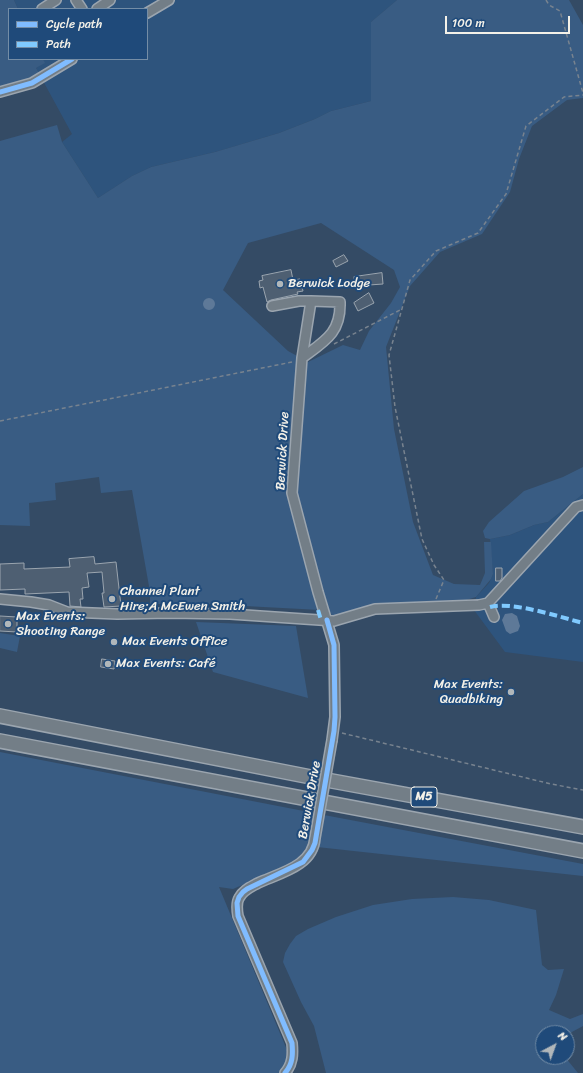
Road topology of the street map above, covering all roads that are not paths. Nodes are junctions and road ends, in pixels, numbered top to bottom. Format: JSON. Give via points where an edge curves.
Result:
{"nodes":[{"id":1,"x":110,"y":0,"type":"edge"},
{"id":2,"x":168,"y":0,"type":"edge"},
{"id":3,"x":53,"y":1,"type":"edge"},
{"id":4,"x":43,"y":8,"type":"edge"},
{"id":5,"x":99,"y":8,"type":"edge"},
{"id":6,"x":148,"y":12,"type":"edge"},
{"id":7,"x":70,"y":60,"type":"edge"},
{"id":8,"x":0,"y":92,"type":"edge"},
{"id":9,"x":312,"y":301,"type":"junction"},
{"id":10,"x":272,"y":306,"type":"dead end"},
{"id":11,"x":302,"y":359,"type":"junction"},
{"id":12,"x":583,"y":505,"type":"edge"},
{"id":13,"x":0,"y":599,"type":"edge"},
{"id":14,"x":488,"y":603,"type":"junction"},
{"id":15,"x":494,"y":617,"type":"dead end"},
{"id":16,"x":327,"y":620,"type":"junction"},
{"id":17,"x":0,"y":716,"type":"edge"},
{"id":18,"x":0,"y":740,"type":"edge"},
{"id":19,"x":583,"y":827,"type":"edge"},
{"id":20,"x":583,"y":851,"type":"edge"},
{"id":21,"x":285,"y":1073,"type":"edge"}],
"edges":[{"from":1,"to":5,"type":"street"},
{"from":2,"to":6,"type":"street"},
{"from":3,"to":4,"type":"street"},
{"from":7,"to":8,"type":"street","via":[[32,84]]},
{"from":9,"to":10,"type":"street"},
{"from":9,"to":11,"type":"street","name":"Berwick Drive"},
{"from":9,"to":11,"type":"street","via":[[340,302],[338,323],[331,335]]},
{"from":11,"to":16,"type":"street","name":"Berwick Drive","via":[[292,493]]},
{"from":12,"to":14,"type":"street","via":[[576,507]]},
{"from":13,"to":16,"type":"street","via":[[31,602],[67,612],[230,614]]},
{"from":14,"to":15,"type":"street"},
{"from":14,"to":16,"type":"street","via":[[375,609],[334,621]]},
{"from":16,"to":21,"type":"street","name":"Berwick Drive","bridge":true,"via":[[334,645],[335,717],[312,850],[303,862],[247,888],[237,903],[238,916],[292,1043],[292,1062]]},
{"from":17,"to":19,"type":"highway","number":"M5"},
{"from":18,"to":20,"type":"highway","number":"M5"}]}
